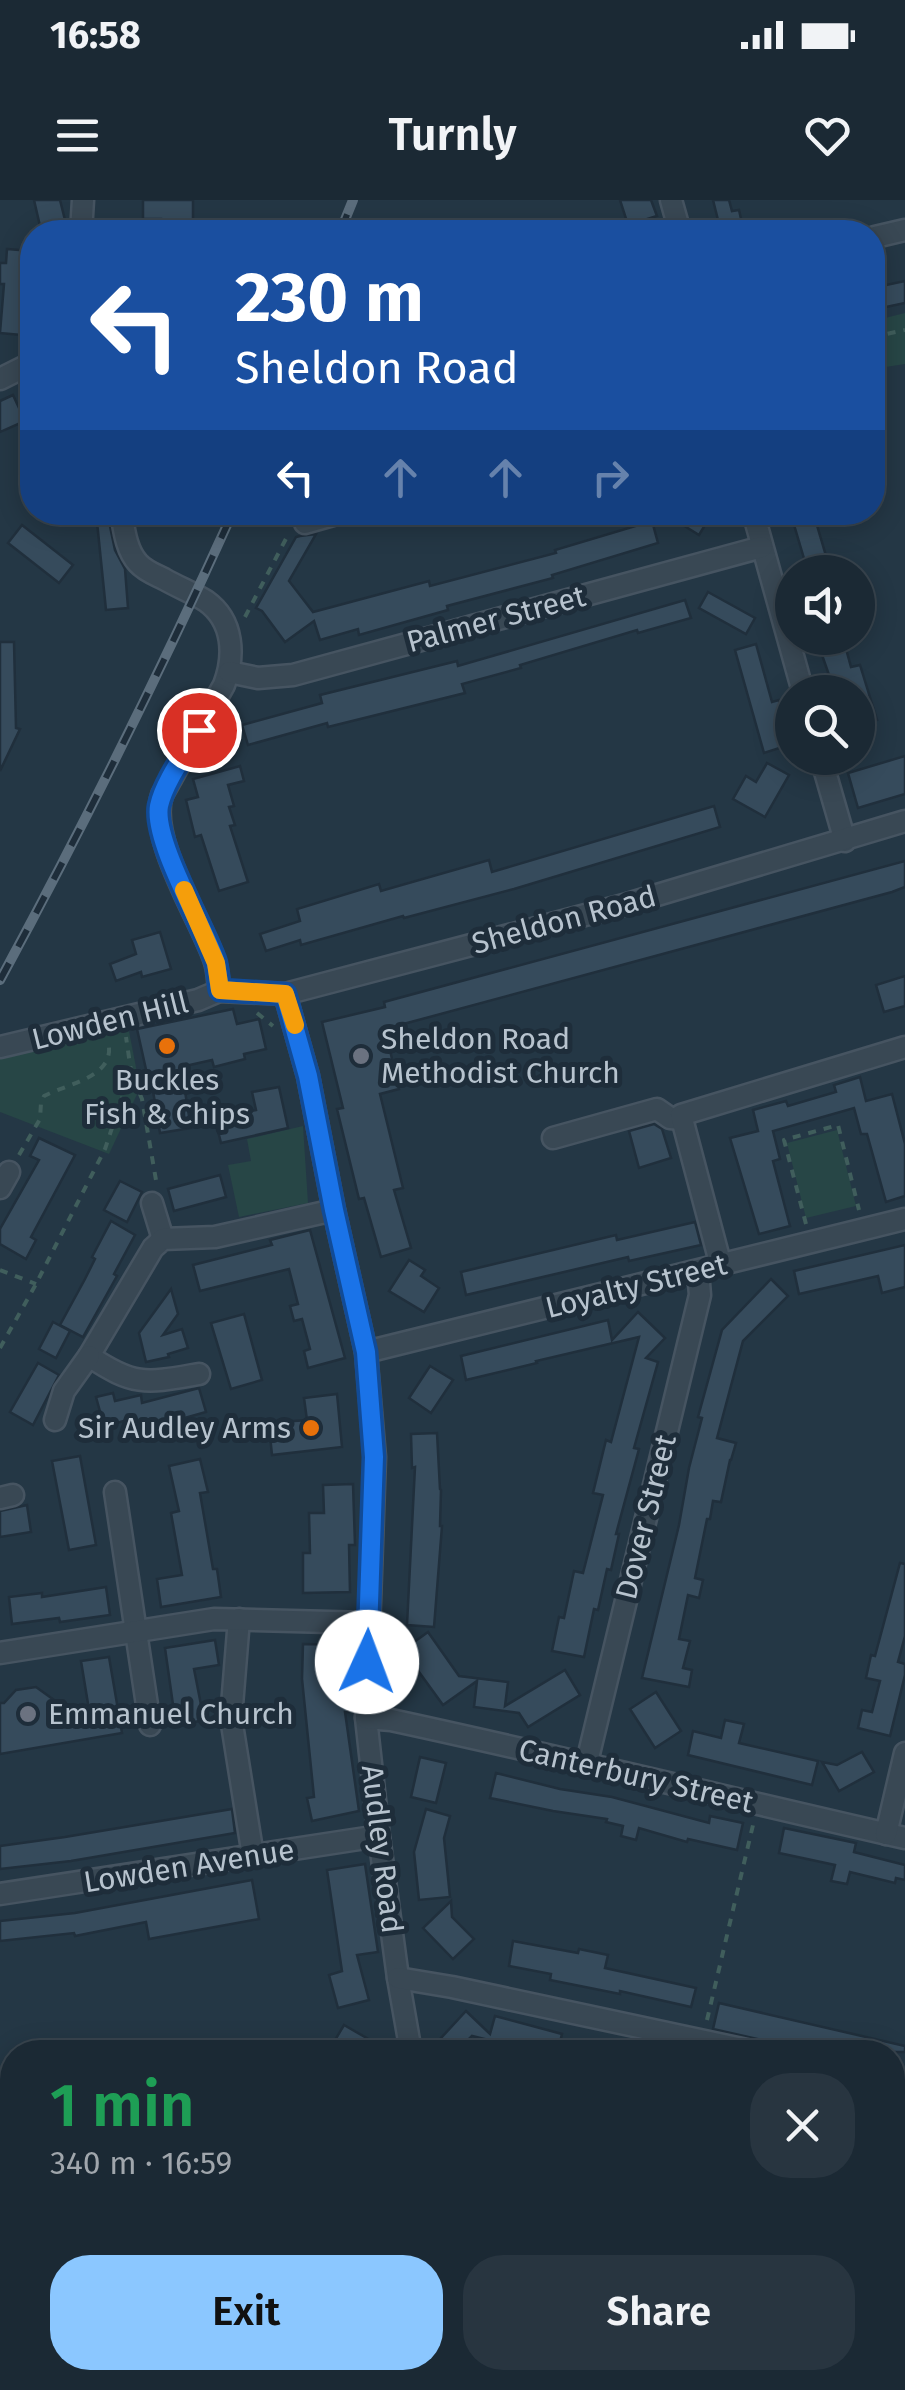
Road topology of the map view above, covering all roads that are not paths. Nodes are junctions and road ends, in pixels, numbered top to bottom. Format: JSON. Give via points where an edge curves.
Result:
{"nodes":[{"id":1,"x":124,"y":525,"type":"edge"},
{"id":2,"x":756,"y":525,"type":"edge"},
{"id":3,"x":762,"y":547,"type":"junction"},
{"id":4,"x":229,"y":672,"type":"junction"},
{"id":5,"x":798,"y":675,"type":"edge"},
{"id":6,"x":826,"y":775,"type":"edge"},
{"id":7,"x":905,"y":822,"type":"edge"},
{"id":8,"x":845,"y":841,"type":"junction"},
{"id":9,"x":220,"y":990,"type":"junction"},
{"id":10,"x":285,"y":994,"type":"junction"},
{"id":11,"x":905,"y":1046,"type":"edge"},
{"id":12,"x":0,"y":1047,"type":"edge"},
{"id":13,"x":682,"y":1117,"type":"junction"},
{"id":14,"x":553,"y":1138,"type":"dead end"},
{"id":15,"x":152,"y":1203,"type":"road end"},
{"id":16,"x":334,"y":1210,"type":"junction"},
{"id":17,"x":905,"y":1218,"type":"edge"},
{"id":18,"x":162,"y":1239,"type":"junction"},
{"id":19,"x":721,"y":1266,"type":"junction"},
{"id":20,"x":698,"y":1271,"type":"junction"},
{"id":21,"x":366,"y":1352,"type":"junction"},
{"id":22,"x":90,"y":1356,"type":"junction"},
{"id":23,"x":199,"y":1374,"type":"dead end"},
{"id":24,"x":55,"y":1420,"type":"dead end"},
{"id":25,"x":116,"y":1492,"type":"dead end"},
{"id":26,"x":239,"y":1619,"type":"junction"},
{"id":27,"x":368,"y":1623,"type":"junction"},
{"id":28,"x":135,"y":1630,"type":"junction"},
{"id":29,"x":1,"y":1647,"type":"edge"},
{"id":30,"x":366,"y":1718,"type":"junction"},
{"id":31,"x":150,"y":1725,"type":"dead end"},
{"id":32,"x":905,"y":1753,"type":"edge"},
{"id":33,"x":587,"y":1762,"type":"junction"},
{"id":34,"x":379,"y":1836,"type":"junction"},
{"id":35,"x":896,"y":1836,"type":"edge"},
{"id":36,"x":253,"y":1856,"type":"junction"},
{"id":37,"x":0,"y":1894,"type":"edge"},
{"id":38,"x":398,"y":1978,"type":"junction"},
{"id":39,"x":409,"y":2040,"type":"edge"},
{"id":40,"x":702,"y":2040,"type":"edge"}],
"edges":[{"from":1,"to":4,"type":"street","via":[[138,564],[207,602],[224,623]]},
{"from":2,"to":3,"type":"street"},
{"from":3,"to":4,"type":"street","name":"Palmer Street","via":[[293,675]]},
{"from":3,"to":5,"type":"street"},
{"from":4,"to":9,"type":"street","via":[[158,812],[167,850],[216,963]]},
{"from":6,"to":8,"type":"street"},
{"from":7,"to":8,"type":"street","name":"Sheldon Road"},
{"from":8,"to":10,"type":"street","name":"Sheldon Road"},
{"from":9,"to":10,"type":"street","name":"Sheldon Road"},
{"from":9,"to":12,"type":"street","name":"Lowden Hill"},
{"from":10,"to":16,"type":"street","name":"Audley Road"},
{"from":11,"to":13,"type":"street"},
{"from":13,"to":14,"type":"street","via":[[657,1109]]},
{"from":13,"to":19,"type":"street"},
{"from":15,"to":18,"type":"street"},
{"from":16,"to":18,"type":"street","via":[[214,1237]]},
{"from":16,"to":21,"type":"street","name":"Audley Road"},
{"from":17,"to":19,"type":"street","name":"Loyalty Street"},
{"from":18,"to":22,"type":"street"},
{"from":19,"to":20,"type":"street","name":"Loyalty Street"},
{"from":20,"to":21,"type":"street","name":"Loyalty Street"},
{"from":20,"to":33,"type":"street","name":"Dover Street","via":[[700,1294]]},
{"from":21,"to":27,"type":"street","name":"Audley Road","via":[[374,1457]]},
{"from":22,"to":23,"type":"street","via":[[139,1381]]},
{"from":22,"to":24,"type":"street","via":[[64,1391]]},
{"from":25,"to":28,"type":"street"},
{"from":26,"to":27,"type":"street"},
{"from":26,"to":28,"type":"street"},
{"from":26,"to":36,"type":"street","via":[[231,1718]]},
{"from":27,"to":30,"type":"street","name":"Audley Road"},
{"from":28,"to":29,"type":"street"},
{"from":28,"to":31,"type":"street"},
{"from":30,"to":33,"type":"street","name":"Canterbury Street"},
{"from":30,"to":34,"type":"street","name":"Audley Road"},
{"from":32,"to":35,"type":"street"},
{"from":33,"to":35,"type":"street","name":"Canterbury Street"},
{"from":34,"to":36,"type":"street","name":"Lowden Avenue"},
{"from":34,"to":38,"type":"street","name":"Audley Road"},
{"from":36,"to":37,"type":"street","name":"Lowden Avenue"},
{"from":38,"to":39,"type":"street","name":"Audley Road"},
{"from":38,"to":40,"type":"street"}]}
